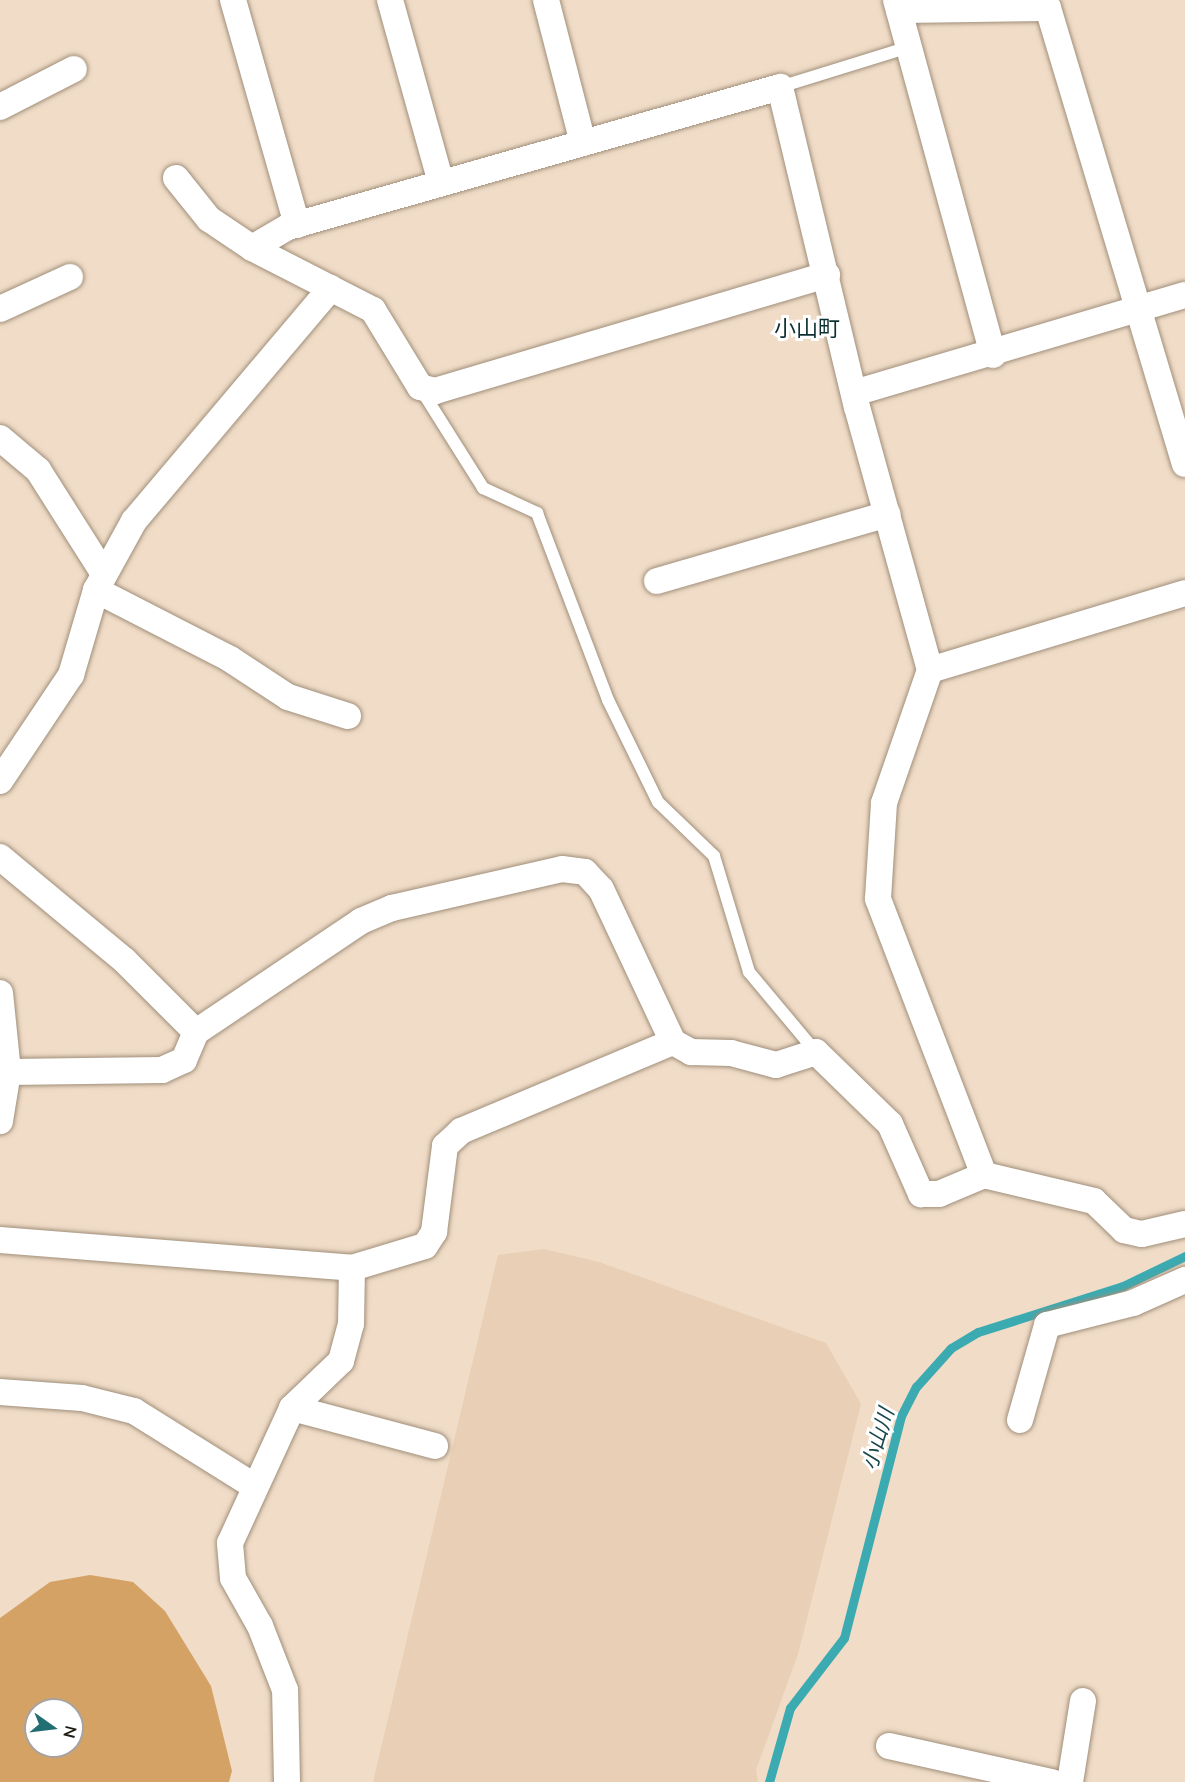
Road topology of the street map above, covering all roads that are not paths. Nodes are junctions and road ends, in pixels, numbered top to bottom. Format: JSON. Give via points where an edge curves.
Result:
{"nodes":[{"id":1,"x":233,"y":0,"type":"edge"},
{"id":2,"x":390,"y":0,"type":"edge"},
{"id":3,"x":546,"y":0,"type":"edge"},
{"id":4,"x":898,"y":5,"type":"edge"},
{"id":5,"x":909,"y":46,"type":"junction"},
{"id":6,"x":74,"y":69,"type":"dead end"},
{"id":7,"x":780,"y":87,"type":"junction"},
{"id":8,"x":0,"y":107,"type":"edge"},
{"id":9,"x":582,"y":139,"type":"junction"},
{"id":10,"x":177,"y":178,"type":"dead end"},
{"id":11,"x":441,"y":183,"type":"junction"},
{"id":12,"x":297,"y":225,"type":"junction"},
{"id":13,"x":252,"y":248,"type":"junction"},
{"id":14,"x":827,"y":275,"type":"junction"},
{"id":15,"x":70,"y":277,"type":"dead end"},
{"id":16,"x":331,"y":288,"type":"junction"},
{"id":17,"x":1185,"y":295,"type":"edge"},
{"id":18,"x":0,"y":309,"type":"edge"},
{"id":19,"x":1138,"y":309,"type":"junction"},
{"id":20,"x":993,"y":355,"type":"junction"},
{"id":21,"x":420,"y":387,"type":"junction"},
{"id":22,"x":854,"y":393,"type":"junction"},
{"id":23,"x":0,"y":438,"type":"edge"},
{"id":24,"x":1185,"y":464,"type":"edge"},
{"id":25,"x":886,"y":514,"type":"junction"},
{"id":26,"x":657,"y":581,"type":"dead end"},
{"id":27,"x":100,"y":582,"type":"junction"},
{"id":28,"x":1185,"y":593,"type":"edge"},
{"id":29,"x":930,"y":670,"type":"junction"},
{"id":30,"x":348,"y":717,"type":"dead end"},
{"id":31,"x":0,"y":781,"type":"edge"},
{"id":32,"x":0,"y":858,"type":"edge"},
{"id":33,"x":0,"y":993,"type":"edge"},
{"id":34,"x":196,"y":1032,"type":"junction"},
{"id":35,"x":674,"y":1042,"type":"junction"},
{"id":36,"x":816,"y":1052,"type":"junction"},
{"id":37,"x":8,"y":1072,"type":"junction"},
{"id":38,"x":0,"y":1121,"type":"edge"},
{"id":39,"x":984,"y":1175,"type":"junction"},
{"id":40,"x":1185,"y":1224,"type":"edge"},
{"id":41,"x":0,"y":1240,"type":"edge"},
{"id":42,"x":352,"y":1268,"type":"junction"},
{"id":43,"x":1185,"y":1280,"type":"edge"},
{"id":44,"x":0,"y":1392,"type":"edge"},
{"id":45,"x":292,"y":1408,"type":"junction"},
{"id":46,"x":1020,"y":1420,"type":"dead end"},
{"id":47,"x":435,"y":1446,"type":"dead end"},
{"id":48,"x":254,"y":1486,"type":"junction"},
{"id":49,"x":1083,"y":1701,"type":"dead end"},
{"id":50,"x":889,"y":1746,"type":"dead end"},
{"id":51,"x":287,"y":1782,"type":"edge"},
{"id":52,"x":1052,"y":1782,"type":"edge"},
{"id":53,"x":1070,"y":1782,"type":"edge"}],
"edges":[{"from":1,"to":12,"type":"street"},
{"from":2,"to":11,"type":"street"},
{"from":3,"to":9,"type":"street"},
{"from":4,"to":5,"type":"street"},
{"from":4,"to":19,"type":"street","via":[[1048,8]]},
{"from":5,"to":7,"type":"lane"},
{"from":5,"to":20,"type":"street"},
{"from":6,"to":8,"type":"street"},
{"from":7,"to":9,"type":"street"},
{"from":7,"to":14,"type":"street"},
{"from":9,"to":11,"type":"street"},
{"from":10,"to":13,"type":"street","via":[[209,219]]},
{"from":11,"to":12,"type":"street"},
{"from":12,"to":13,"type":"street"},
{"from":13,"to":16,"type":"street"},
{"from":14,"to":21,"type":"street","via":[[435,391]]},
{"from":14,"to":22,"type":"street"},
{"from":15,"to":18,"type":"street"},
{"from":16,"to":21,"type":"street","via":[[373,310]]},
{"from":16,"to":27,"type":"street","via":[[134,521]]},
{"from":17,"to":19,"type":"street"},
{"from":19,"to":20,"type":"street"},
{"from":19,"to":24,"type":"street"},
{"from":20,"to":22,"type":"street"},
{"from":21,"to":36,"type":"lane","via":[[483,488],[537,513],[608,700],[658,802],[714,856],[749,972]]},
{"from":22,"to":25,"type":"street"},
{"from":23,"to":27,"type":"street","via":[[38,470]]},
{"from":25,"to":26,"type":"street"},
{"from":25,"to":29,"type":"street"},
{"from":27,"to":30,"type":"street","via":[[288,697]]},
{"from":27,"to":31,"type":"street","via":[[71,675]]},
{"from":28,"to":29,"type":"street"},
{"from":29,"to":39,"type":"street","via":[[884,803],[878,898]]},
{"from":32,"to":34,"type":"street","via":[[124,960]]},
{"from":33,"to":37,"type":"street"},
{"from":34,"to":35,"type":"street","via":[[361,921],[392,908],[562,869],[585,872],[601,889]]},
{"from":34,"to":37,"type":"street","via":[[184,1060],[162,1070]]},
{"from":35,"to":36,"type":"street","via":[[691,1052],[731,1053],[776,1065]]},
{"from":35,"to":42,"type":"street","via":[[461,1131],[445,1146],[434,1232],[425,1246]]},
{"from":36,"to":39,"type":"street","via":[[890,1124],[916,1191],[939,1194]]},
{"from":37,"to":38,"type":"street"},
{"from":39,"to":40,"type":"street","via":[[1094,1201],[1124,1230],[1142,1234]]},
{"from":41,"to":42,"type":"street"},
{"from":42,"to":45,"type":"street","via":[[351,1324],[340,1361]]},
{"from":43,"to":46,"type":"street","via":[[1133,1302],[1047,1324]]},
{"from":44,"to":48,"type":"street","via":[[82,1398],[134,1411]]},
{"from":45,"to":47,"type":"street"},
{"from":45,"to":48,"type":"street"},
{"from":48,"to":51,"type":"street","via":[[234,1528],[228,1558],[285,1690]]},
{"from":49,"to":53,"type":"street"},
{"from":50,"to":52,"type":"street"}]}
